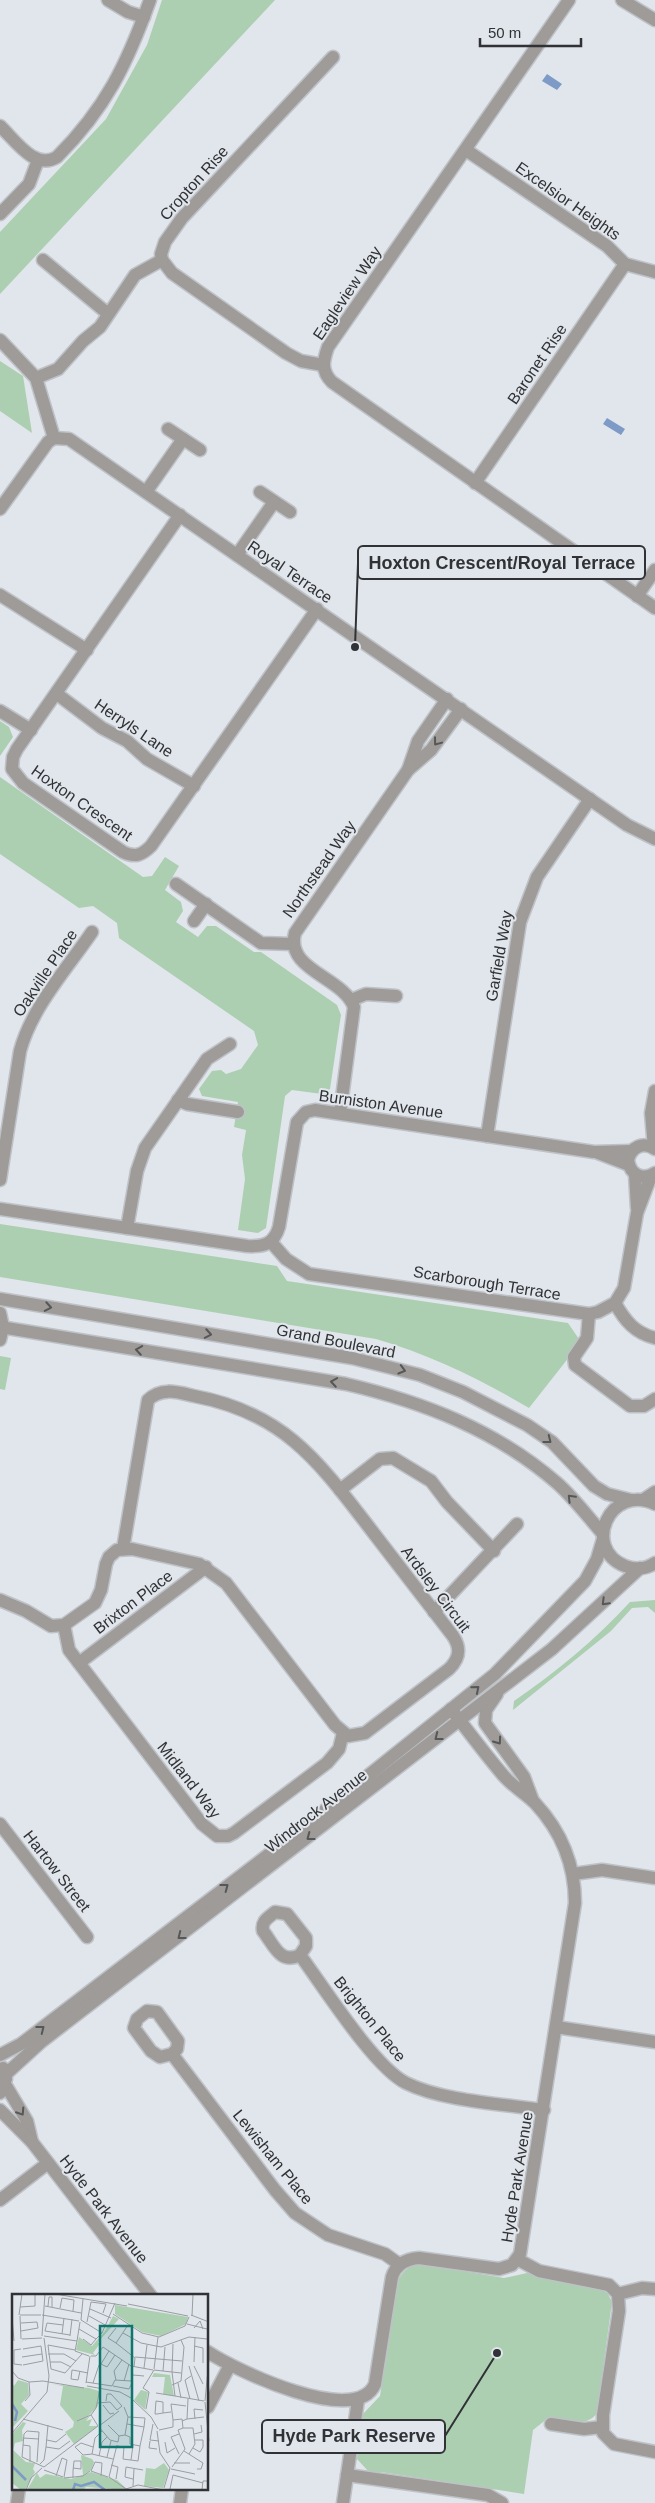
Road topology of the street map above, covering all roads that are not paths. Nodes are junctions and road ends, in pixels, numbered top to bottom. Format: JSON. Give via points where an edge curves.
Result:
{"nodes":[{"id":1,"x":108,"y":0,"type":"edge"},
{"id":2,"x":150,"y":0,"type":"edge"},
{"id":3,"x":569,"y":0,"type":"edge"},
{"id":4,"x":622,"y":0,"type":"edge"},
{"id":5,"x":144,"y":17,"type":"junction"},
{"id":6,"x":655,"y":20,"type":"edge"},
{"id":7,"x":333,"y":57,"type":"dead end"},
{"id":8,"x":0,"y":126,"type":"edge"},
{"id":9,"x":466,"y":150,"type":"junction"},
{"id":10,"x":38,"y":160,"type":"junction"},
{"id":11,"x":0,"y":214,"type":"edge"},
{"id":12,"x":43,"y":260,"type":"dead end"},
{"id":13,"x":162,"y":260,"type":"junction"},
{"id":14,"x":625,"y":264,"type":"junction"},
{"id":15,"x":655,"y":272,"type":"edge"},
{"id":16,"x":107,"y":313,"type":"junction"},
{"id":17,"x":0,"y":340,"type":"edge"},
{"id":18,"x":323,"y":366,"type":"junction"},
{"id":19,"x":36,"y":378,"type":"junction"},
{"id":20,"x":168,"y":428,"type":"dead end"},
{"id":21,"x":54,"y":438,"type":"junction"},
{"id":22,"x":183,"y":439,"type":"junction"},
{"id":23,"x":200,"y":450,"type":"dead end"},
{"id":24,"x":476,"y":483,"type":"junction"},
{"id":25,"x":146,"y":492,"type":"junction"},
{"id":26,"x":260,"y":492,"type":"dead end"},
{"id":27,"x":274,"y":502,"type":"junction"},
{"id":28,"x":0,"y":509,"type":"edge"},
{"id":29,"x":290,"y":512,"type":"dead end"},
{"id":30,"x":180,"y":515,"type":"junction"},
{"id":31,"x":237,"y":555,"type":"junction"},
{"id":32,"x":655,"y":570,"type":"edge"},
{"id":33,"x":0,"y":595,"type":"edge"},
{"id":34,"x":637,"y":596,"type":"junction"},
{"id":35,"x":655,"y":608,"type":"edge"},
{"id":36,"x":317,"y":610,"type":"junction"},
{"id":37,"x":87,"y":650,"type":"junction"},
{"id":38,"x":57,"y":694,"type":"junction"},
{"id":39,"x":447,"y":700,"type":"junction"},
{"id":40,"x":461,"y":709,"type":"junction"},
{"id":41,"x":0,"y":710,"type":"edge"},
{"id":42,"x":31,"y":730,"type":"junction"},
{"id":43,"x":408,"y":770,"type":"junction"},
{"id":44,"x":194,"y":786,"type":"junction"},
{"id":45,"x":590,"y":799,"type":"junction"},
{"id":46,"x":655,"y":839,"type":"edge"},
{"id":47,"x":176,"y":884,"type":"dead end"},
{"id":48,"x":206,"y":904,"type":"junction"},
{"id":49,"x":194,"y":921,"type":"dead end"},
{"id":50,"x":92,"y":932,"type":"dead end"},
{"id":51,"x":292,"y":944,"type":"junction"},
{"id":52,"x":396,"y":996,"type":"dead end"},
{"id":53,"x":352,"y":1000,"type":"junction"},
{"id":54,"x":230,"y":1044,"type":"dead end"},
{"id":55,"x":655,"y":1091,"type":"edge"},
{"id":56,"x":178,"y":1100,"type":"junction"},
{"id":57,"x":238,"y":1112,"type":"dead end"},
{"id":58,"x":340,"y":1113,"type":"junction"},
{"id":59,"x":652,"y":1113,"type":"junction"},
{"id":60,"x":487,"y":1136,"type":"junction"},
{"id":61,"x":635,"y":1148,"type":"junction"},
{"id":62,"x":654,"y":1149,"type":"edge"},
{"id":63,"x":594,"y":1152,"type":"junction"},
{"id":64,"x":632,"y":1170,"type":"junction"},
{"id":65,"x":653,"y":1174,"type":"edge"},
{"id":66,"x":0,"y":1180,"type":"edge"},
{"id":67,"x":0,"y":1208,"type":"edge"},
{"id":68,"x":637,"y":1213,"type":"junction"},
{"id":69,"x":127,"y":1228,"type":"junction"},
{"id":70,"x":271,"y":1242,"type":"junction"},
{"id":71,"x":0,"y":1299,"type":"edge"},
{"id":72,"x":615,"y":1303,"type":"junction"},
{"id":73,"x":0,"y":1313,"type":"edge"},
{"id":74,"x":590,"y":1314,"type":"junction"},
{"id":75,"x":1,"y":1331,"type":"edge"},
{"id":76,"x":655,"y":1338,"type":"edge"},
{"id":77,"x":655,"y":1399,"type":"edge"},
{"id":78,"x":340,"y":1490,"type":"junction"},
{"id":79,"x":655,"y":1492,"type":"edge"},
{"id":80,"x":636,"y":1500,"type":"junction"},
{"id":81,"x":655,"y":1504,"type":"edge"},
{"id":82,"x":517,"y":1524,"type":"dead end"},
{"id":83,"x":603,"y":1536,"type":"junction"},
{"id":84,"x":123,"y":1549,"type":"junction"},
{"id":85,"x":494,"y":1551,"type":"junction"},
{"id":86,"x":651,"y":1566,"type":"edge"},
{"id":87,"x":206,"y":1567,"type":"junction"},
{"id":88,"x":0,"y":1600,"type":"edge"},
{"id":89,"x":434,"y":1612,"type":"junction"},
{"id":90,"x":64,"y":1625,"type":"junction"},
{"id":91,"x":78,"y":1663,"type":"junction"},
{"id":92,"x":504,"y":1686,"type":"junction"},
{"id":93,"x":451,"y":1709,"type":"junction"},
{"id":94,"x":460,"y":1720,"type":"junction"},
{"id":95,"x":343,"y":1733,"type":"junction"},
{"id":96,"x":533,"y":1801,"type":"junction"},
{"id":97,"x":0,"y":1824,"type":"edge"},
{"id":98,"x":573,"y":1874,"type":"junction"},
{"id":99,"x":655,"y":1878,"type":"edge"},
{"id":100,"x":88,"y":1937,"type":"dead end"},
{"id":101,"x":300,"y":1955,"type":"dead end"},
{"id":102,"x":556,"y":2027,"type":"junction"},
{"id":103,"x":655,"y":2042,"type":"edge"},
{"id":104,"x":172,"y":2054,"type":"dead end"},
{"id":105,"x":0,"y":2055,"type":"edge"},
{"id":106,"x":3,"y":2079,"type":"edge"},
{"id":107,"x":0,"y":2110,"type":"edge"},
{"id":108,"x":544,"y":2110,"type":"junction"},
{"id":109,"x":32,"y":2142,"type":"junction"},
{"id":110,"x":48,"y":2163,"type":"junction"},
{"id":111,"x":0,"y":2200,"type":"edge"},
{"id":112,"x":518,"y":2260,"type":"junction"},
{"id":113,"x":399,"y":2264,"type":"junction"},
{"id":114,"x":655,"y":2289,"type":"edge"},
{"id":115,"x":145,"y":2293,"type":"edge"},
{"id":116,"x":618,"y":2294,"type":"junction"},
{"id":117,"x":209,"y":2353,"type":"edge"},
{"id":118,"x":230,"y":2365,"type":"junction"},
{"id":119,"x":358,"y":2400,"type":"junction"},
{"id":120,"x":209,"y":2405,"type":"edge"},
{"id":121,"x":551,"y":2424,"type":"dead end"},
{"id":122,"x":602,"y":2427,"type":"junction"},
{"id":123,"x":655,"y":2452,"type":"edge"},
{"id":124,"x":347,"y":2475,"type":"junction"},
{"id":125,"x":19,"y":2490,"type":"edge"},
{"id":126,"x":182,"y":2490,"type":"edge"},
{"id":127,"x":17,"y":2503,"type":"edge"},
{"id":128,"x":180,"y":2503,"type":"edge"},
{"id":129,"x":343,"y":2503,"type":"edge"},
{"id":130,"x":502,"y":2503,"type":"edge"}],
"edges":[{"from":1,"to":5,"type":"street"},
{"from":2,"to":5,"type":"street"},
{"from":3,"to":9,"type":"street","name":"Eagleview Way"},
{"from":4,"to":6,"type":"street"},
{"from":5,"to":10,"type":"street","via":[[119,76],[100,107],[57,157],[49,161]]},
{"from":7,"to":13,"type":"street","name":"Cropton Rise","via":[[188,210],[165,242]]},
{"from":8,"to":10,"type":"street"},
{"from":9,"to":14,"type":"street","name":"Excelsior Heights","via":[[607,246]]},
{"from":9,"to":18,"type":"street","name":"Eagleview Way","via":[[328,347]]},
{"from":10,"to":11,"type":"street","via":[[29,184]]},
{"from":12,"to":16,"type":"street"},
{"from":13,"to":16,"type":"street","via":[[135,275]]},
{"from":13,"to":18,"type":"street","via":[[172,272],[293,358]]},
{"from":14,"to":15,"type":"street","name":"Excelsior Heights"},
{"from":14,"to":24,"type":"street","name":"Baronet Rise"},
{"from":16,"to":19,"type":"street","via":[[100,327],[83,340],[58,369]]},
{"from":17,"to":19,"type":"street"},
{"from":18,"to":24,"type":"street","name":"Eagleview Way","via":[[332,382]]},
{"from":19,"to":21,"type":"street"},
{"from":20,"to":22,"type":"street"},
{"from":21,"to":25,"type":"street","name":"Royal Terrace","via":[[69,439]]},
{"from":21,"to":28,"type":"street","via":[[41,450]]},
{"from":22,"to":23,"type":"street"},
{"from":22,"to":25,"type":"street"},
{"from":24,"to":34,"type":"street","name":"Eagleview Way"},
{"from":25,"to":30,"type":"street","name":"Royal Terrace"},
{"from":26,"to":27,"type":"street"},
{"from":27,"to":29,"type":"street"},
{"from":27,"to":31,"type":"street"},
{"from":30,"to":31,"type":"street","name":"Royal Terrace"},
{"from":30,"to":37,"type":"street","name":"Hoxton Crescent"},
{"from":31,"to":36,"type":"street","name":"Royal Terrace"},
{"from":32,"to":34,"type":"street"},
{"from":33,"to":37,"type":"street"},
{"from":34,"to":35,"type":"street","name":"Eagleview Way"},
{"from":36,"to":39,"type":"street","name":"Royal Terrace"},
{"from":36,"to":44,"type":"street","name":"Hoxton Crescent"},
{"from":37,"to":38,"type":"street","name":"Hoxton Crescent"},
{"from":38,"to":42,"type":"street","name":"Hoxton Crescent"},
{"from":38,"to":44,"type":"street","name":"Herryls Lane","via":[[158,766]]},
{"from":39,"to":40,"type":"street","name":"Royal Terrace"},
{"from":39,"to":43,"type":"street","name":"Northstead Way","via":[[418,742]]},
{"from":40,"to":43,"type":"street","name":"Northstead Way","one_way":true,"via":[[431,750]]},
{"from":40,"to":45,"type":"street","name":"Royal Terrace"},
{"from":41,"to":42,"type":"street"},
{"from":42,"to":44,"type":"street","name":"Hoxton Crescent","via":[[13,757],[12,769],[17,778],[130,855],[139,855],[151,846]]},
{"from":43,"to":51,"type":"street","name":"Northstead Way","via":[[300,925]]},
{"from":45,"to":46,"type":"street","name":"Royal Terrace","via":[[627,825]]},
{"from":45,"to":60,"type":"street","name":"Garfield Way","via":[[537,877],[520,922]]},
{"from":47,"to":48,"type":"street"},
{"from":48,"to":49,"type":"street"},
{"from":48,"to":51,"type":"street","via":[[262,942]]},
{"from":50,"to":66,"type":"street","name":"Oakville Place","via":[[24,1035]]},
{"from":51,"to":53,"type":"street","name":"Northstead Way","via":[[302,961]]},
{"from":52,"to":53,"type":"street","via":[[366,994]]},
{"from":53,"to":58,"type":"street","via":[[354,1016]]},
{"from":54,"to":56,"type":"street","via":[[207,1059]]},
{"from":55,"to":59,"type":"street"},
{"from":56,"to":57,"type":"street"},
{"from":56,"to":69,"type":"street","via":[[141,1157]]},
{"from":58,"to":60,"type":"street","name":"Burniston Avenue"},
{"from":58,"to":70,"type":"street","name":"Burniston Avenue","via":[[311,1110],[297,1122],[279,1227]]},
{"from":59,"to":61,"type":"street"},
{"from":59,"to":62,"type":"street"},
{"from":60,"to":63,"type":"street","name":"Burniston Avenue"},
{"from":61,"to":62,"type":"street","name":"Burniston Avenue","via":[[646,1145]]},
{"from":61,"to":63,"type":"street","name":"Burniston Avenue"},
{"from":61,"to":64,"type":"street"},
{"from":63,"to":64,"type":"street","name":"Burniston Avenue"},
{"from":64,"to":65,"type":"street","name":"Burniston Avenue","via":[[642,1177]]},
{"from":64,"to":68,"type":"street"},
{"from":65,"to":68,"type":"street"},
{"from":67,"to":69,"type":"street"},
{"from":68,"to":72,"type":"street","via":[[624,1288]]},
{"from":69,"to":70,"type":"street","via":[[247,1246],[264,1246]]},
{"from":70,"to":74,"type":"street","name":"Scarborough Terrace","via":[[286,1259],[309,1274]]},
{"from":71,"to":80,"type":"street","name":"Grand Boulevard","one_way":true,"via":[[352,1358],[420,1375],[463,1392],[527,1425],[552,1442],[594,1486],[607,1494]]},
{"from":72,"to":74,"type":"street"},
{"from":72,"to":76,"type":"street","via":[[634,1328]]},
{"from":73,"to":75,"type":"street"},
{"from":74,"to":77,"type":"street","via":[[587,1338],[574,1357],[575,1364],[630,1406],[644,1406]]},
{"from":83,"to":75,"type":"street","one_way":true,"via":[[558,1484],[538,1468],[482,1432],[423,1405],[346,1384]]},
{"from":78,"to":84,"type":"street","name":"Ardsley Circuit","via":[[315,1459],[259,1417],[207,1398],[162,1391],[152,1396],[145,1410]]},
{"from":78,"to":85,"type":"street","via":[[380,1459],[393,1458],[431,1481],[446,1502]]},
{"from":78,"to":89,"type":"street","name":"Ardsley Circuit"},
{"from":79,"to":80,"type":"street"},
{"from":80,"to":81,"type":"street","name":"Grand Boulevard"},
{"from":80,"to":83,"type":"street","name":"Windrock Avenue","via":[[611,1512],[605,1522]]},
{"from":82,"to":85,"type":"street"},
{"from":83,"to":86,"type":"street","via":[[606,1549],[620,1564]]},
{"from":93,"to":83,"type":"street","name":"Windrock Avenue","one_way":true,"via":[[495,1674],[585,1581],[597,1559]]},
{"from":84,"to":87,"type":"street","via":[[168,1555]]},
{"from":84,"to":90,"type":"street","via":[[109,1557],[96,1603]]},
{"from":85,"to":89,"type":"street"},
{"from":86,"to":92,"type":"street","name":"Windrock Avenue","one_way":true},
{"from":87,"to":91,"type":"street","name":"Brixton Place"},
{"from":87,"to":95,"type":"street","via":[[226,1583]]},
{"from":88,"to":90,"type":"street","via":[[51,1626]]},
{"from":89,"to":95,"type":"street","name":"Ardsley Circuit","via":[[458,1647],[454,1664],[365,1733],[354,1736]]},
{"from":90,"to":91,"type":"street","name":"Midland Way","via":[[66,1643]]},
{"from":91,"to":95,"type":"street","name":"Midland Way","via":[[202,1824],[217,1836],[234,1833],[327,1763],[339,1749]]},
{"from":92,"to":94,"type":"street","name":"Windrock Avenue"},
{"from":92,"to":96,"type":"street","name":"Hyde Park Avenue","one_way":true,"via":[[486,1710],[485,1723],[524,1777]]},
{"from":93,"to":94,"type":"street","name":"Hyde Park Avenue"},
{"from":105,"to":93,"type":"street","name":"Windrock Avenue","one_way":true,"via":[[21,2044],[243,1874]]},
{"from":94,"to":96,"type":"street","name":"Hyde Park Avenue","via":[[503,1776]]},
{"from":94,"to":106,"type":"street","name":"Windrock Avenue","one_way":true,"via":[[41,2042]]},
{"from":96,"to":98,"type":"street","name":"Hyde Park Avenue","via":[[561,1838]]},
{"from":97,"to":100,"type":"street","name":"Hartow Street"},
{"from":98,"to":99,"type":"street","via":[[602,1870]]},
{"from":98,"to":102,"type":"street","name":"Hyde Park Avenue","via":[[575,1903]]},
{"from":101,"to":108,"type":"street","name":"Brighton Place","via":[[383,2065],[406,2083],[439,2094]]},
{"from":102,"to":103,"type":"street"},
{"from":102,"to":108,"type":"street","name":"Hyde Park Avenue"},
{"from":104,"to":113,"type":"street","name":"Lewisham Place","via":[[295,2213],[328,2235],[385,2254]]},
{"from":106,"to":109,"type":"street","name":"Hyde Park Avenue","one_way":true,"via":[[27,2120]]},
{"from":107,"to":109,"type":"street","name":"Hyde Park Avenue"},
{"from":108,"to":112,"type":"street","name":"Hyde Park Avenue"},
{"from":109,"to":110,"type":"street","name":"Hyde Park Avenue"},
{"from":110,"to":111,"type":"street"},
{"from":110,"to":115,"type":"street","name":"Hyde Park Avenue"},
{"from":112,"to":113,"type":"street","name":"Hyde Park Avenue","via":[[499,2269],[419,2258]]},
{"from":112,"to":116,"type":"street","via":[[539,2271],[609,2285]]},
{"from":113,"to":119,"type":"street","via":[[392,2277],[375,2384],[370,2393]]},
{"from":114,"to":116,"type":"street","via":[[642,2288]]},
{"from":116,"to":122,"type":"street","via":[[619,2311]]},
{"from":117,"to":118,"type":"street"},
{"from":118,"to":119,"type":"street","via":[[291,2390]]},
{"from":118,"to":120,"type":"street"},
{"from":119,"to":124,"type":"street"},
{"from":121,"to":122,"type":"street","via":[[584,2429]]},
{"from":122,"to":123,"type":"street","via":[[608,2440],[614,2444]]},
{"from":124,"to":129,"type":"street"},
{"from":124,"to":130,"type":"street","via":[[488,2495]]},
{"from":125,"to":127,"type":"street"},
{"from":126,"to":128,"type":"street"}]}
